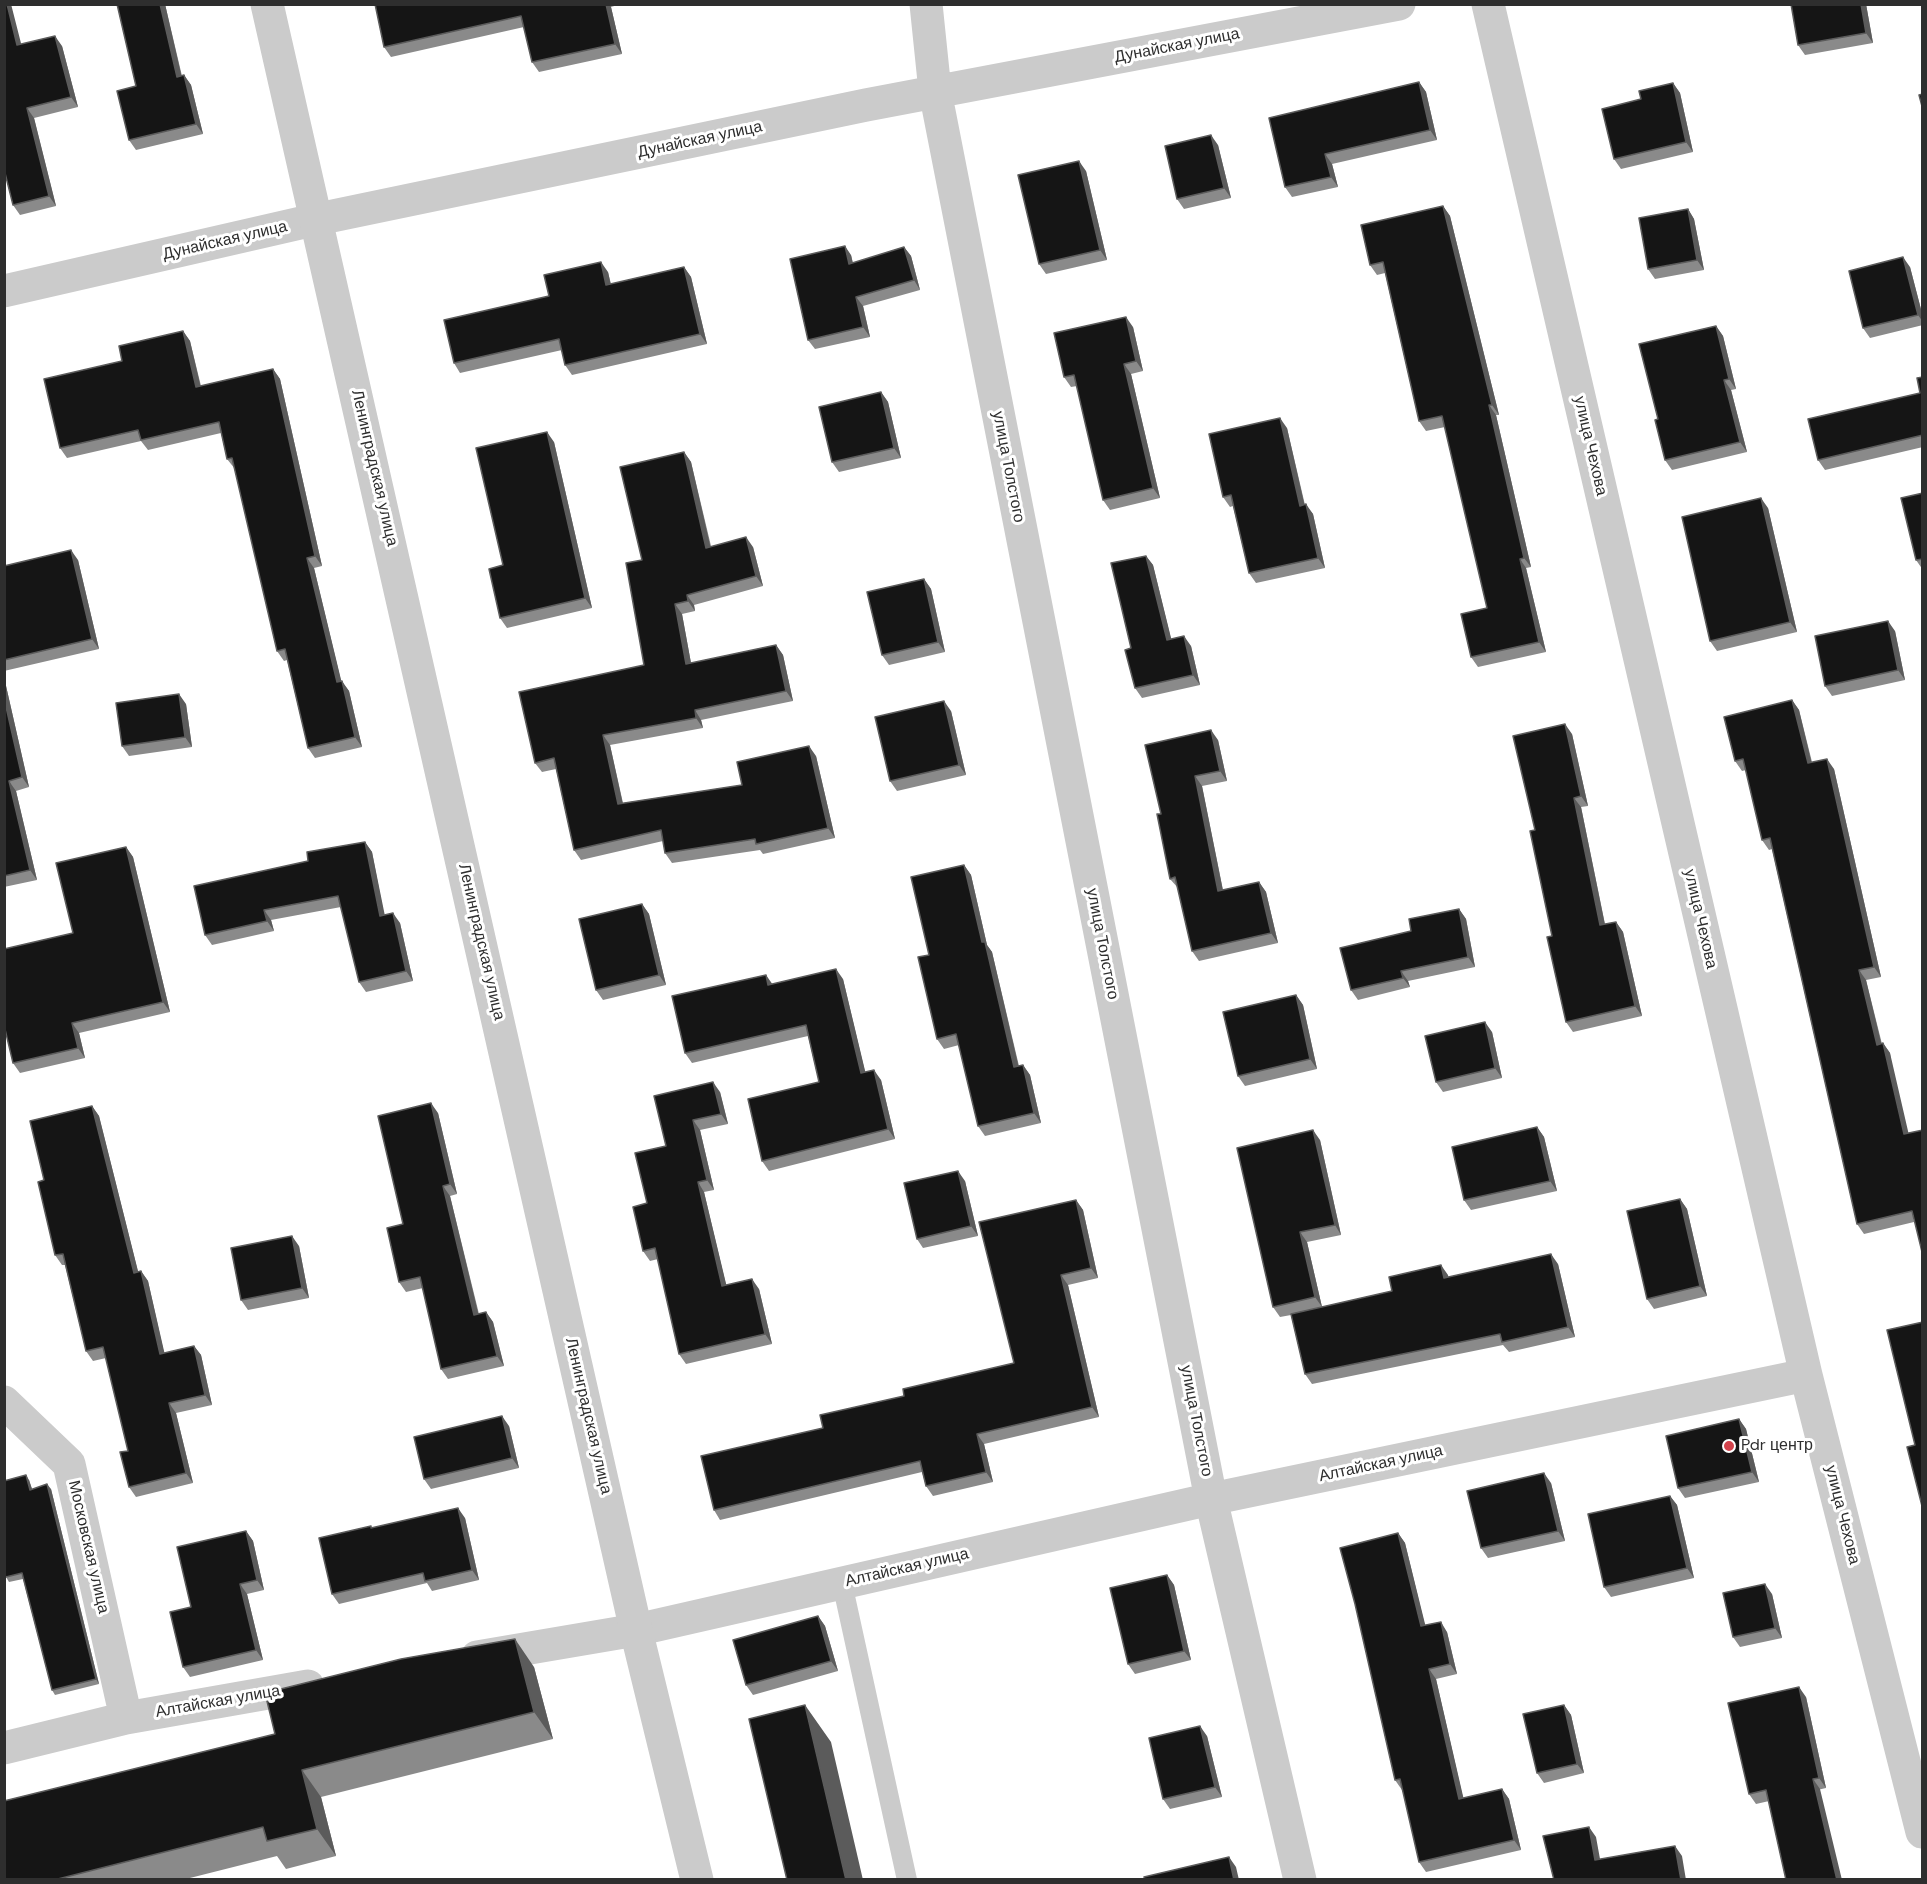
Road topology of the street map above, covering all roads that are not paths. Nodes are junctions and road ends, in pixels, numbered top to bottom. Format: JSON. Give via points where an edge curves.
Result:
{"nodes":[{"id":1,"x":267,"y":4,"type":"edge"},
{"id":2,"x":926,"y":4,"type":"edge"},
{"id":3,"x":1399,"y":4,"type":"edge"},
{"id":4,"x":1488,"y":4,"type":"edge"},
{"id":5,"x":935,"y":91,"type":"junction"},
{"id":6,"x":318,"y":219,"type":"junction"},
{"id":7,"x":4,"y":291,"type":"edge"},
{"id":8,"x":1806,"y":1375,"type":"junction"},
{"id":9,"x":4,"y":1402,"type":"edge"},
{"id":10,"x":1211,"y":1499,"type":"junction"},
{"id":11,"x":842,"y":1583,"type":"junction"},
{"id":12,"x":636,"y":1630,"type":"junction"},
{"id":13,"x":451,"y":1662,"type":"edge"},
{"id":14,"x":335,"y":1682,"type":"edge"},
{"id":15,"x":126,"y":1718,"type":"junction"},
{"id":16,"x":4,"y":1748,"type":"edge"},
{"id":17,"x":1923,"y":1832,"type":"edge"},
{"id":18,"x":697,"y":1880,"type":"edge"},
{"id":19,"x":907,"y":1880,"type":"edge"},
{"id":20,"x":1300,"y":1880,"type":"edge"}],
"edges":[{"from":1,"to":6,"type":"street","name":"Ленинградская улица"},
{"from":2,"to":5,"type":"street","name":"улица Толстого"},
{"from":3,"to":5,"type":"street","name":"Дунайская улица"},
{"from":4,"to":8,"type":"street","name":"улица Чехова"},
{"from":5,"to":6,"type":"street","name":"Дунайская улица"},
{"from":5,"to":10,"type":"street","name":"улица Толстого"},
{"from":6,"to":7,"type":"street","name":"Дунайская улица"},
{"from":6,"to":12,"type":"street","name":"Ленинградская улица"},
{"from":8,"to":10,"type":"street","name":"Алтайская улица"},
{"from":8,"to":17,"type":"street","name":"улица Чехова"},
{"from":9,"to":15,"type":"street","name":"Московская улица","via":[[69,1464]]},
{"from":10,"to":11,"type":"street","name":"Алтайская улица"},
{"from":10,"to":20,"type":"street","name":"улица Толстого"},
{"from":11,"to":12,"type":"street","name":"Алтайская улица"},
{"from":11,"to":19,"type":"lane"},
{"from":12,"to":13,"type":"street","name":"Алтайская улица"},
{"from":12,"to":18,"type":"street","name":"Ленинградская улица"},
{"from":14,"to":15,"type":"street","name":"Алтайская улица"},
{"from":15,"to":16,"type":"street","name":"Алтайская улица"}]}
